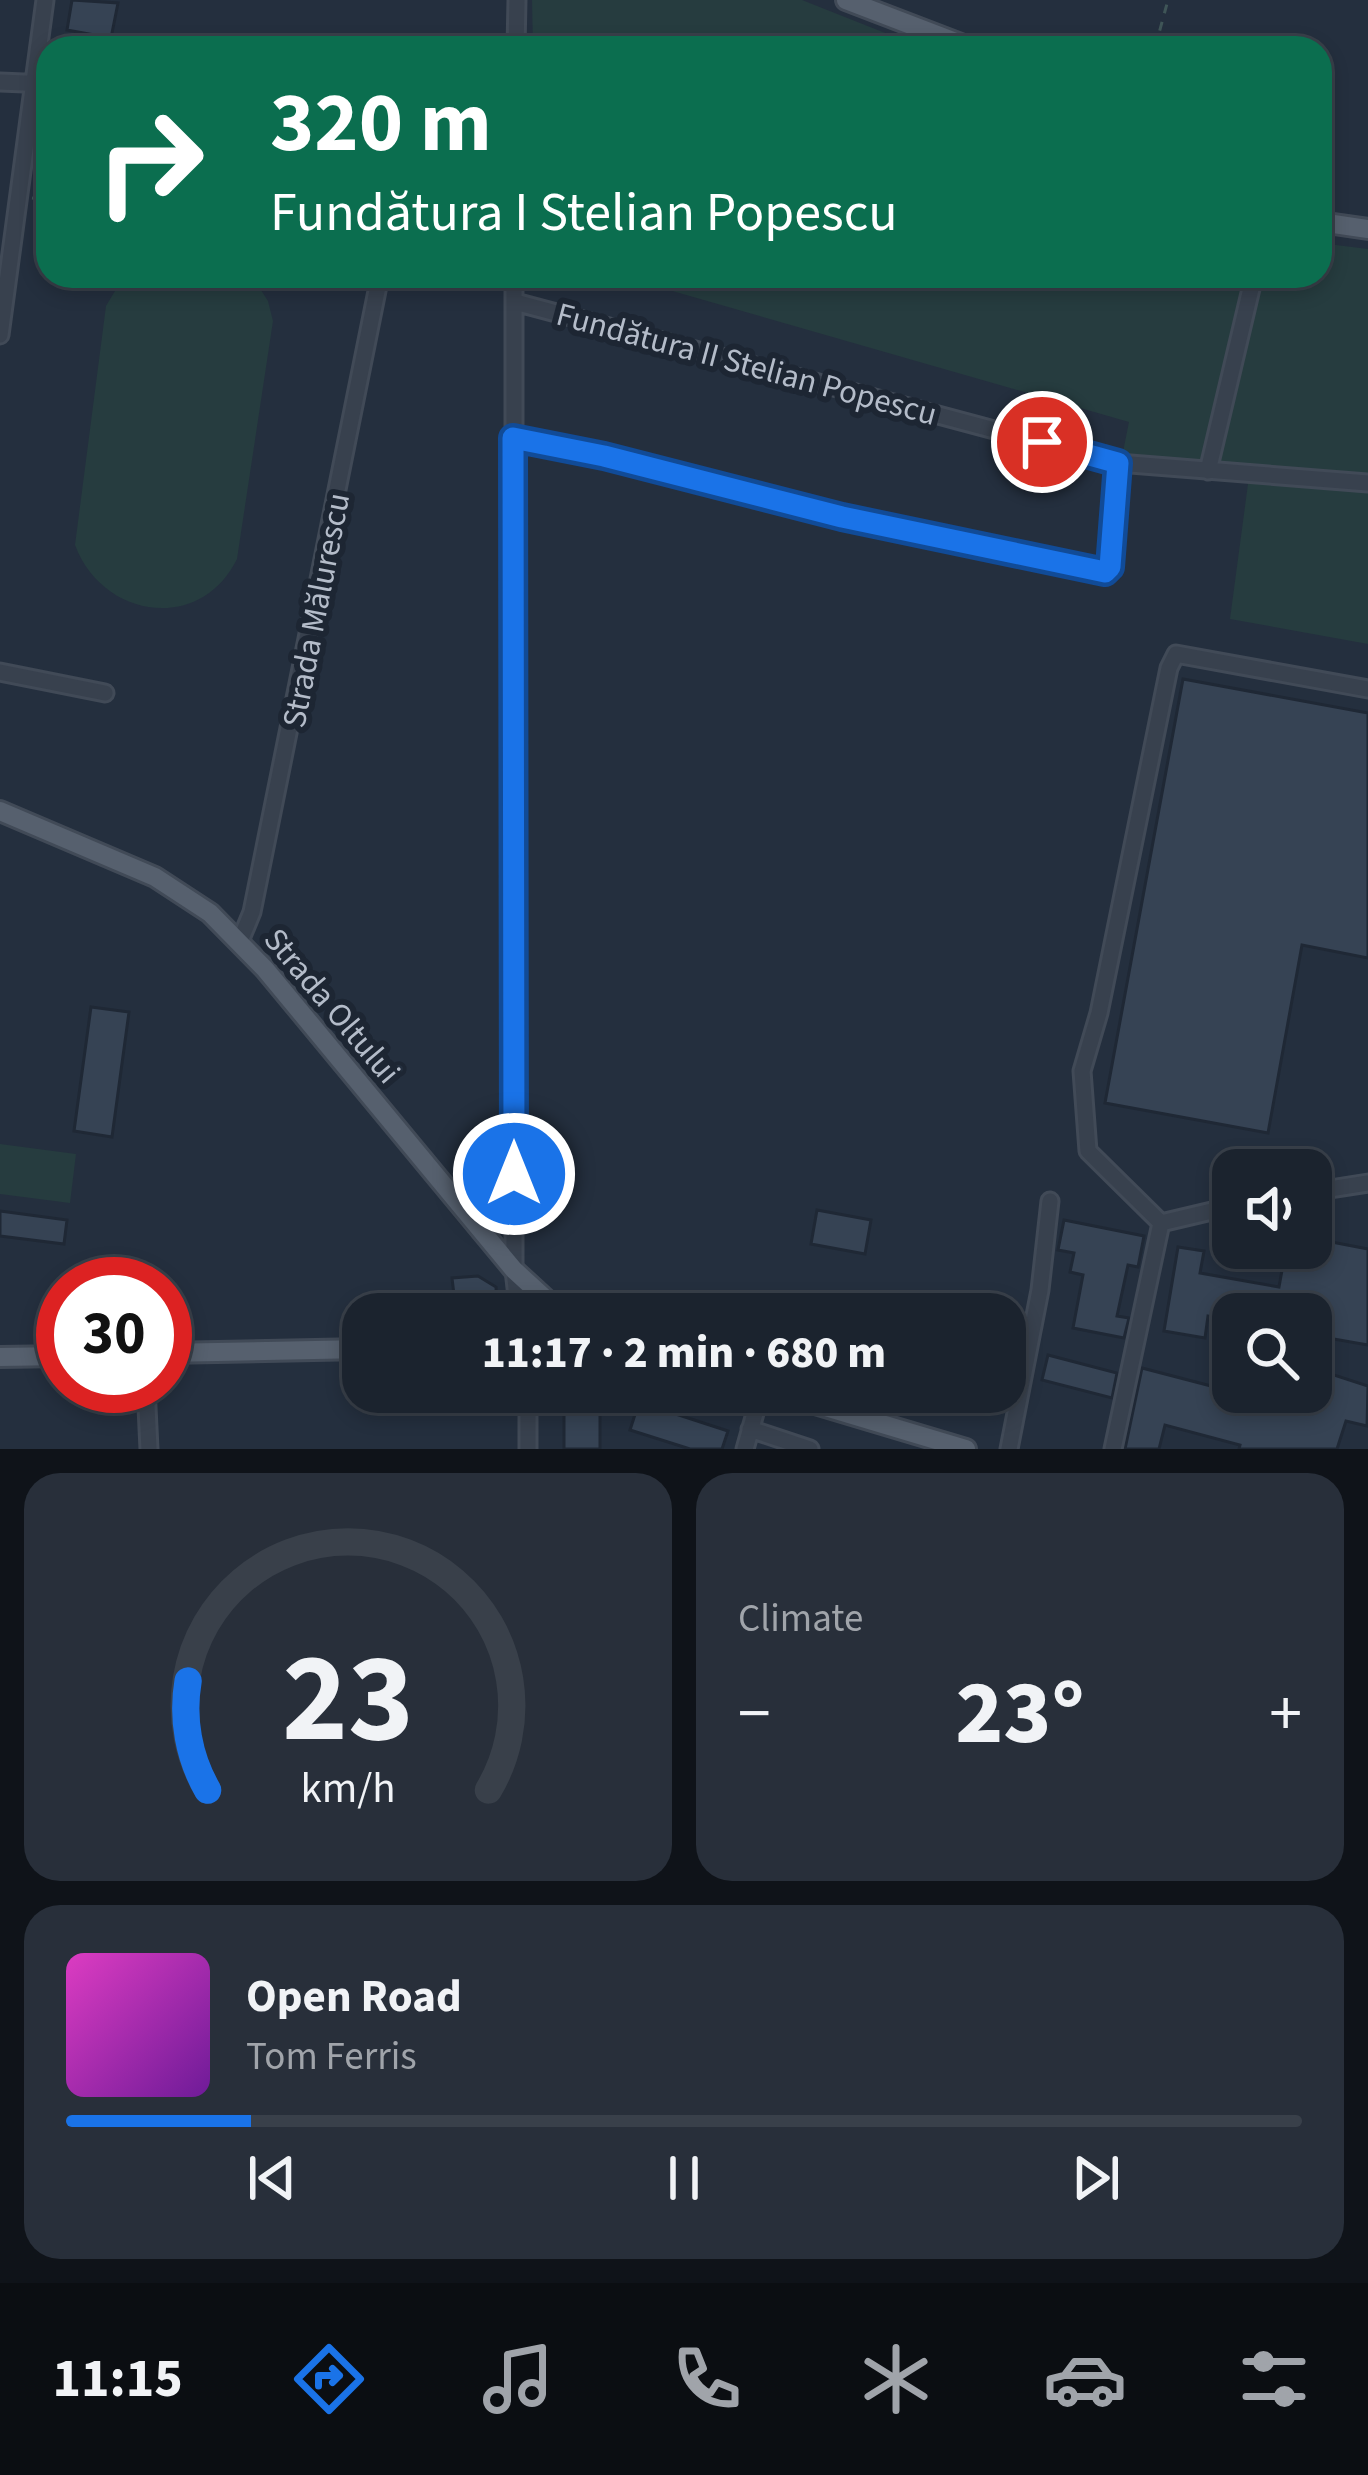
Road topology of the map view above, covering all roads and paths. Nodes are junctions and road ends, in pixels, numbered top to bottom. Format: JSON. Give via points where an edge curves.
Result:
{"nodes":[{"id":1,"x":45,"y":0,"type":"edge"},
{"id":2,"x":517,"y":0,"type":"edge"},
{"id":3,"x":846,"y":0,"type":"edge"},
{"id":4,"x":1168,"y":0,"type":"edge"},
{"id":5,"x":43,"y":36,"type":"edge"},
{"id":6,"x":516,"y":36,"type":"edge"},
{"id":7,"x":940,"y":36,"type":"edge"},
{"id":8,"x":1158,"y":36,"type":"edge"},
{"id":9,"x":0,"y":82,"type":"edge"},
{"id":10,"x":36,"y":84,"type":"edge"},
{"id":11,"x":36,"y":105,"type":"edge"},
{"id":12,"x":1332,"y":224,"type":"edge"},
{"id":13,"x":7,"y":227,"type":"edge"},
{"id":14,"x":1368,"y":229,"type":"edge"},
{"id":15,"x":378,"y":288,"type":"edge"},
{"id":16,"x":514,"y":288,"type":"edge"},
{"id":17,"x":1251,"y":288,"type":"edge"},
{"id":18,"x":515,"y":302,"type":"junction"},
{"id":19,"x":0,"y":335,"type":"edge"},
{"id":20,"x":513,"y":438,"type":"junction"},
{"id":21,"x":1118,"y":463,"type":"junction"},
{"id":22,"x":1208,"y":471,"type":"junction"},
{"id":23,"x":1368,"y":483,"type":"edge"},
{"id":24,"x":0,"y":672,"type":"edge"},
{"id":25,"x":1368,"y":689,"type":"edge"},
{"id":26,"x":105,"y":693,"type":"dead end"},
{"id":27,"x":0,"y":811,"type":"edge"},
{"id":28,"x":240,"y":940,"type":"junction"},
{"id":29,"x":1368,"y":1183,"type":"edge"},
{"id":30,"x":1332,"y":1189,"type":"edge"},
{"id":31,"x":1050,"y":1201,"type":"dead end"},
{"id":32,"x":1212,"y":1211,"type":"edge"},
{"id":33,"x":1161,"y":1223,"type":"junction"},
{"id":34,"x":514,"y":1270,"type":"junction"},
{"id":35,"x":517,"y":1293,"type":"edge"},
{"id":36,"x":539,"y":1293,"type":"edge"},
{"id":37,"x":342,"y":1349,"type":"edge"},
{"id":38,"x":192,"y":1352,"type":"edge"},
{"id":39,"x":36,"y":1357,"type":"edge"},
{"id":40,"x":0,"y":1358,"type":"edge"},
{"id":41,"x":147,"y":1413,"type":"edge"},
{"id":42,"x":528,"y":1413,"type":"edge"},
{"id":43,"x":755,"y":1413,"type":"edge"},
{"id":44,"x":845,"y":1413,"type":"edge"},
{"id":45,"x":750,"y":1430,"type":"junction"},
{"id":46,"x":148,"y":1449,"type":"edge"},
{"id":47,"x":528,"y":1449,"type":"edge"},
{"id":48,"x":745,"y":1449,"type":"edge"},
{"id":49,"x":810,"y":1449,"type":"edge"},
{"id":50,"x":966,"y":1449,"type":"edge"},
{"id":51,"x":1009,"y":1449,"type":"edge"},
{"id":52,"x":1114,"y":1449,"type":"edge"}],
"edges":[{"from":1,"to":5,"type":"street"},
{"from":2,"to":6,"type":"street"},
{"from":3,"to":7,"type":"main road"},
{"from":4,"to":8,"type":"path"},
{"from":9,"to":10,"type":"street"},
{"from":11,"to":13,"type":"street"},
{"from":12,"to":14,"type":"main road"},
{"from":13,"to":19,"type":"street"},
{"from":15,"to":28,"type":"street","name":"Strada Mălurescu"},
{"from":16,"to":18,"type":"street"},
{"from":17,"to":22,"type":"street"},
{"from":18,"to":20,"type":"street"},
{"from":18,"to":21,"type":"street","name":"Fundătura II Stelian Popescu"},
{"from":20,"to":21,"type":"street","via":[[1105,572]]},
{"from":20,"to":34,"type":"street"},
{"from":21,"to":22,"type":"street","name":"Fundătura II Stelian Popescu"},
{"from":22,"to":23,"type":"street","name":"Fundătura II Stelian Popescu"},
{"from":24,"to":26,"type":"street"},
{"from":25,"to":33,"type":"street","via":[[1176,654],[1169,668],[1082,1071],[1088,1151]]},
{"from":27,"to":28,"type":"main road","name":"Strada Oltului","via":[[155,877]]},
{"from":28,"to":34,"type":"main road","name":"Strada Oltului"},
{"from":29,"to":30,"type":"street"},
{"from":31,"to":51,"type":"street"},
{"from":32,"to":33,"type":"street"},
{"from":33,"to":52,"type":"street"},
{"from":34,"to":35,"type":"street"},
{"from":34,"to":36,"type":"main road","name":"Strada Oltului"},
{"from":37,"to":38,"type":"main road"},
{"from":39,"to":40,"type":"main road"},
{"from":41,"to":46,"type":"street"},
{"from":42,"to":47,"type":"street"},
{"from":43,"to":45,"type":"street"},
{"from":44,"to":50,"type":"main road"},
{"from":45,"to":48,"type":"street"},
{"from":45,"to":49,"type":"street"}]}
